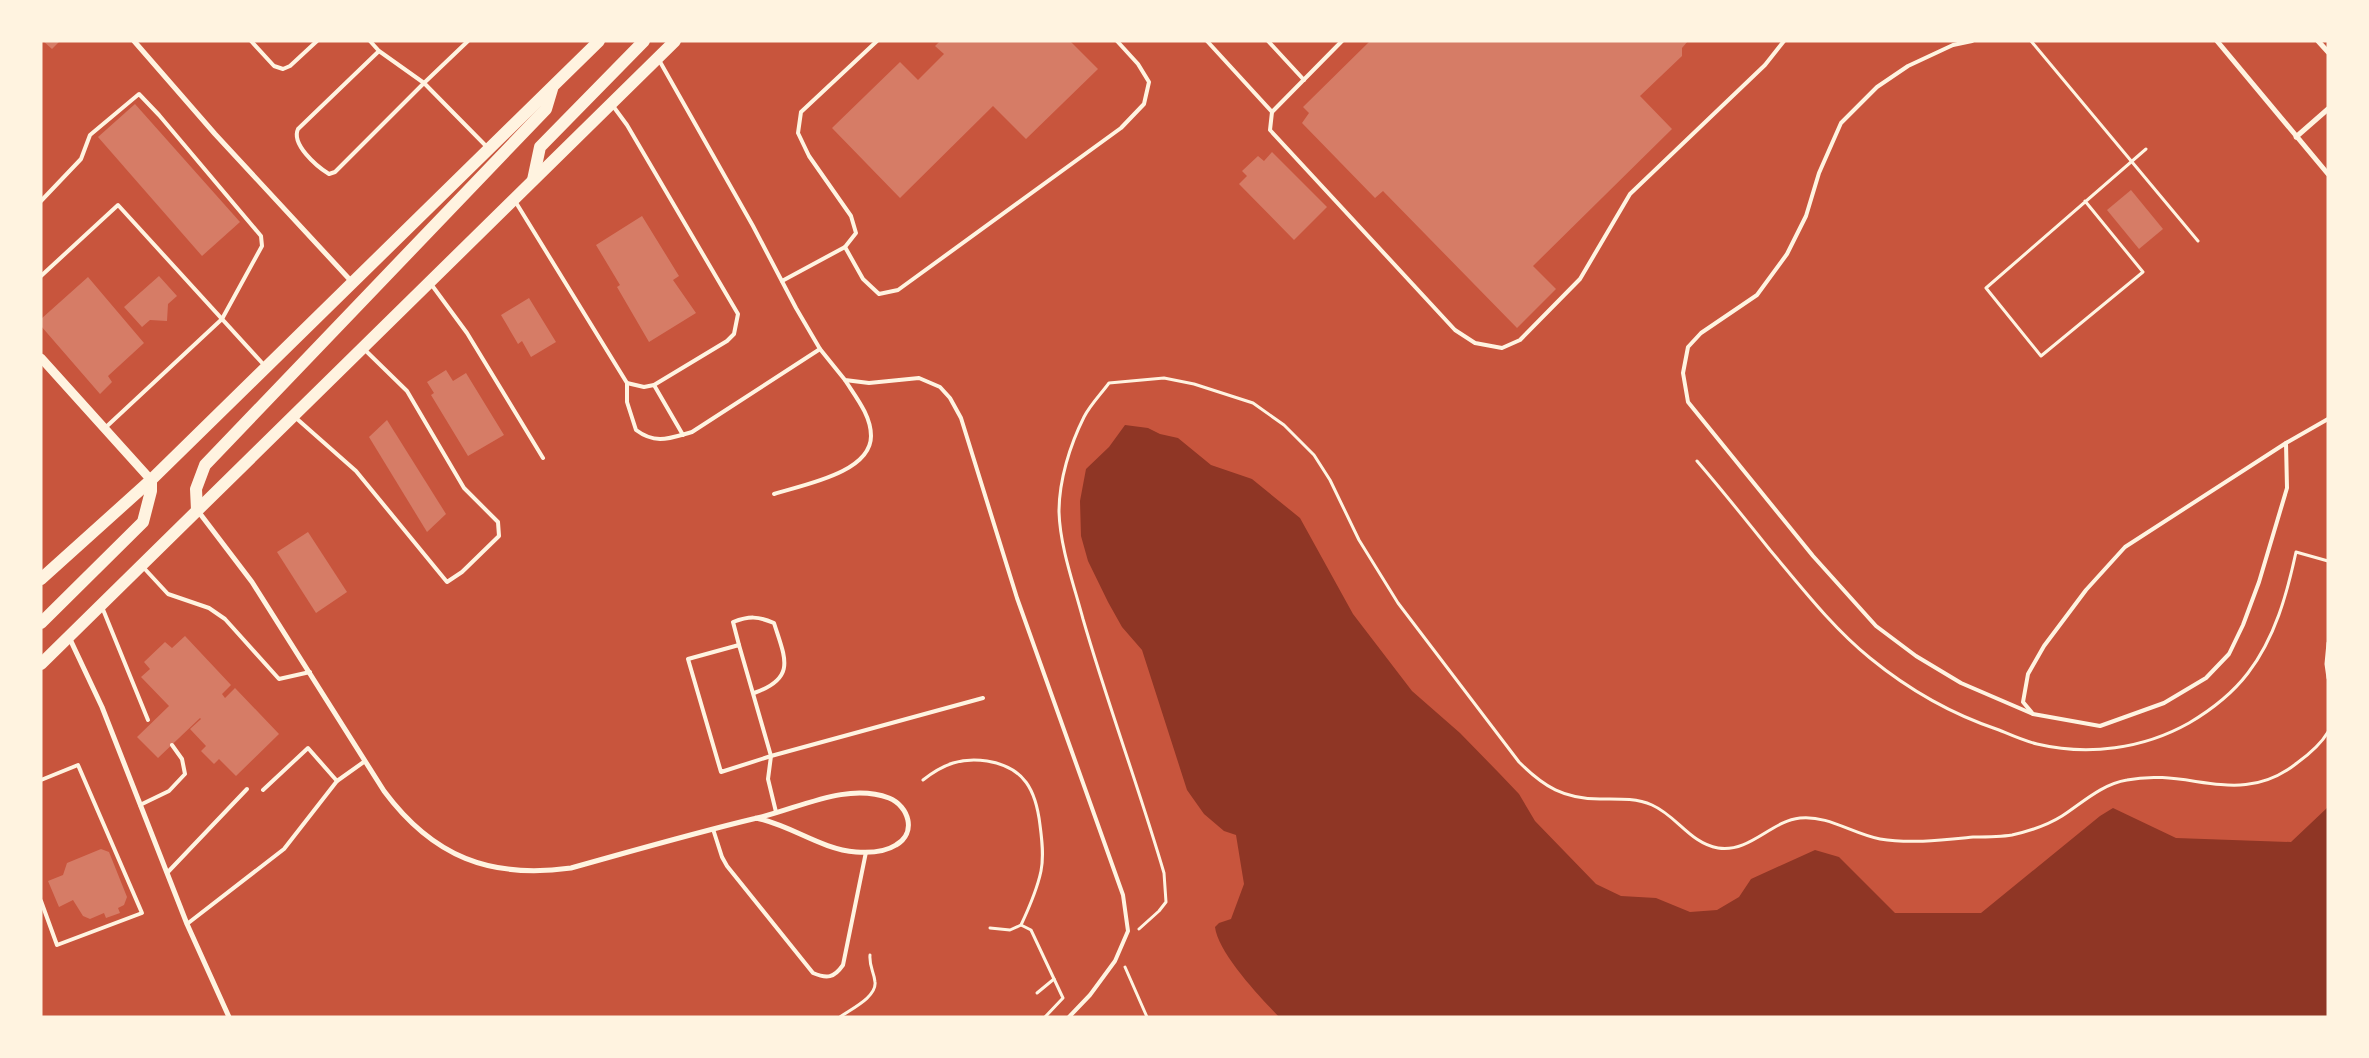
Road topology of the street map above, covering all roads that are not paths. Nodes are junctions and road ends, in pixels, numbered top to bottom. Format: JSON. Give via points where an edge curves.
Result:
{"nodes":[{"id":1,"x":134,"y":41,"type":"edge"},
{"id":2,"x":251,"y":41,"type":"edge"},
{"id":3,"x":317,"y":41,"type":"edge"},
{"id":4,"x":370,"y":41,"type":"edge"},
{"id":5,"x":468,"y":41,"type":"edge"},
{"id":6,"x":599,"y":41,"type":"edge"},
{"id":7,"x":644,"y":41,"type":"edge"},
{"id":8,"x":675,"y":41,"type":"edge"},
{"id":9,"x":1116,"y":41,"type":"edge"},
{"id":10,"x":1207,"y":41,"type":"edge"},
{"id":11,"x":1268,"y":41,"type":"edge"},
{"id":12,"x":1334,"y":41,"type":"edge"},
{"id":13,"x":1342,"y":41,"type":"edge"},
{"id":14,"x":1784,"y":41,"type":"edge"},
{"id":15,"x":1972,"y":41,"type":"edge"},
{"id":16,"x":2217,"y":41,"type":"edge"},
{"id":17,"x":2318,"y":41,"type":"edge"},
{"id":18,"x":876,"y":42,"type":"edge"},
{"id":19,"x":1338,"y":45,"type":"junction"},
{"id":20,"x":380,"y":51,"type":"junction"},
{"id":21,"x":2328,"y":52,"type":"edge"},
{"id":22,"x":658,"y":58,"type":"junction"},
{"id":23,"x":1304,"y":80,"type":"junction"},
{"id":24,"x":424,"y":83,"type":"junction"},
{"id":25,"x":553,"y":87,"type":"junction"},
{"id":26,"x":611,"y":104,"type":"junction"},
{"id":27,"x":2328,"y":109,"type":"edge"},
{"id":28,"x":1272,"y":112,"type":"junction"},
{"id":29,"x":2296,"y":137,"type":"junction"},
{"id":30,"x":489,"y":149,"type":"junction"},
{"id":31,"x":2328,"y":174,"type":"edge"},
{"id":32,"x":533,"y":180,"type":"junction"},
{"id":33,"x":514,"y":199,"type":"junction"},
{"id":34,"x":41,"y":201,"type":"edge"},
{"id":35,"x":845,"y":247,"type":"junction"},
{"id":36,"x":41,"y":276,"type":"edge"},
{"id":37,"x":782,"y":281,"type":"junction"},
{"id":38,"x":430,"y":282,"type":"junction"},
{"id":39,"x":352,"y":283,"type":"junction"},
{"id":40,"x":222,"y":319,"type":"junction"},
{"id":41,"x":363,"y":348,"type":"junction"},
{"id":42,"x":820,"y":349,"type":"junction"},
{"id":43,"x":41,"y":358,"type":"edge"},
{"id":44,"x":266,"y":367,"type":"junction"},
{"id":45,"x":845,"y":380,"type":"junction"},
{"id":46,"x":627,"y":383,"type":"junction"},
{"id":47,"x":654,"y":385,"type":"junction"},
{"id":48,"x":294,"y":416,"type":"junction"},
{"id":49,"x":2328,"y":418,"type":"edge"},
{"id":50,"x":105,"y":428,"type":"junction"},
{"id":51,"x":683,"y":435,"type":"junction"},
{"id":52,"x":2286,"y":443,"type":"junction"},
{"id":53,"x":543,"y":458,"type":"dead end"},
{"id":54,"x":151,"y":480,"type":"junction"},
{"id":55,"x":774,"y":494,"type":"dead end"},
{"id":56,"x":197,"y":510,"type":"junction"},
{"id":57,"x":142,"y":566,"type":"junction"},
{"id":58,"x":41,"y":579,"type":"edge"},
{"id":59,"x":101,"y":605,"type":"junction"},
{"id":60,"x":41,"y":623,"type":"edge"},
{"id":61,"x":69,"y":636,"type":"junction"},
{"id":62,"x":739,"y":645,"type":"junction"},
{"id":63,"x":41,"y":664,"type":"edge"},
{"id":64,"x":310,"y":672,"type":"junction"},
{"id":65,"x":754,"y":693,"type":"junction"},
{"id":66,"x":983,"y":698,"type":"dead end"},
{"id":67,"x":2033,"y":714,"type":"junction"},
{"id":68,"x":148,"y":720,"type":"dead end"},
{"id":69,"x":172,"y":745,"type":"dead end"},
{"id":70,"x":771,"y":756,"type":"junction"},
{"id":71,"x":365,"y":761,"type":"junction"},
{"id":72,"x":41,"y":780,"type":"edge"},
{"id":73,"x":337,"y":781,"type":"junction"},
{"id":74,"x":247,"y":789,"type":"dead end"},
{"id":75,"x":263,"y":790,"type":"dead end"},
{"id":76,"x":140,"y":805,"type":"junction"},
{"id":77,"x":776,"y":812,"type":"junction"},
{"id":78,"x":756,"y":818,"type":"junction"},
{"id":79,"x":713,"y":829,"type":"junction"},
{"id":80,"x":866,"y":852,"type":"junction"},
{"id":81,"x":167,"y":873,"type":"junction"},
{"id":82,"x":41,"y":901,"type":"edge"},
{"id":83,"x":187,"y":924,"type":"junction"},
{"id":84,"x":229,"y":1017,"type":"edge"},
{"id":85,"x":1069,"y":1017,"type":"edge"}],
"edges":[{"from":1,"to":39,"type":"street"},
{"from":2,"to":3,"type":"lane","via":[[274,66],[283,69]]},
{"from":4,"to":20,"type":"lane"},
{"from":5,"to":24,"type":"lane"},
{"from":6,"to":25,"type":"main road"},
{"from":7,"to":32,"type":"main road","via":[[540,147]]},
{"from":8,"to":22,"type":"main road"},
{"from":9,"to":35,"type":"lane","via":[[1138,64],[1149,82],[1144,104],[1121,128],[898,290],[879,294],[863,279]]},
{"from":10,"to":28,"type":"lane"},
{"from":11,"to":23,"type":"lane"},
{"from":12,"to":19,"type":"lane"},
{"from":13,"to":19,"type":"lane"},
{"from":14,"to":28,"type":"lane","via":[[1765,65],[1630,194],[1580,279],[1520,340],[1502,348],[1474,343],[1455,330],[1270,130]]},
{"from":15,"to":67,"type":"lane","via":[[1908,66],[1877,87],[1841,123],[1819,173],[1806,216],[1786,254],[1757,295],[1701,333],[1688,348],[1683,374],[1688,402],[1813,556],[1876,626],[1916,656],[1961,683]]},
{"from":16,"to":29,"type":"street"},
{"from":17,"to":21,"type":"street"},
{"from":18,"to":35,"type":"lane","via":[[801,112],[798,133],[809,156],[851,216],[856,233]]},
{"from":19,"to":23,"type":"lane"},
{"from":20,"to":24,"type":"lane"},
{"from":20,"to":24,"type":"lane","via":[[295,135],[297,143],[324,171],[334,172]]},
{"from":22,"to":26,"type":"main road"},
{"from":22,"to":37,"type":"lane"},
{"from":23,"to":28,"type":"lane"},
{"from":24,"to":30,"type":"lane"},
{"from":25,"to":30,"type":"main road"},
{"from":25,"to":56,"type":"main road","via":[[546,109],[204,464],[196,489]]},
{"from":26,"to":32,"type":"main road"},
{"from":26,"to":47,"type":"lane","via":[[627,125],[738,314],[734,334],[727,341]]},
{"from":27,"to":29,"type":"street"},
{"from":29,"to":31,"type":"street"},
{"from":30,"to":39,"type":"main road"},
{"from":32,"to":33,"type":"main road"},
{"from":33,"to":38,"type":"main road"},
{"from":33,"to":46,"type":"lane"},
{"from":34,"to":40,"type":"lane","via":[[81,159],[90,135],[139,94],[261,236],[262,246]]},
{"from":35,"to":37,"type":"lane"},
{"from":36,"to":40,"type":"lane","via":[[118,205]]},
{"from":37,"to":42,"type":"lane"},
{"from":38,"to":41,"type":"main road"},
{"from":38,"to":53,"type":"lane","via":[[467,333]]},
{"from":39,"to":44,"type":"main road"},
{"from":40,"to":44,"type":"lane"},
{"from":40,"to":50,"type":"lane"},
{"from":41,"to":48,"type":"main road"},
{"from":41,"to":48,"type":"lane","via":[[407,391],[464,488],[498,522],[499,536],[447,582],[356,471]]},
{"from":42,"to":45,"type":"lane"},
{"from":42,"to":51,"type":"lane"},
{"from":43,"to":50,"type":"street"},
{"from":44,"to":54,"type":"main road"},
{"from":45,"to":55,"type":"lane","via":[[865,412],[871,436],[863,457],[841,473]]},
{"from":45,"to":85,"type":"lane","via":[[868,383],[919,378],[940,387],[961,418],[1017,598],[1123,895],[1128,930],[1115,961]]},
{"from":46,"to":47,"type":"lane","via":[[644,387]]},
{"from":46,"to":51,"type":"lane","via":[[627,402],[636,430],[655,440]]},
{"from":47,"to":51,"type":"lane"},
{"from":48,"to":56,"type":"main road"},
{"from":49,"to":52,"type":"lane"},
{"from":50,"to":54,"type":"street"},
{"from":52,"to":67,"type":"lane","via":[[2124,547],[2086,590],[2044,646],[2028,674],[2023,702]]},
{"from":52,"to":67,"type":"lane","via":[[2287,488],[2243,625],[2229,654],[2206,678],[2164,703],[2100,726]]},
{"from":54,"to":58,"type":"main road"},
{"from":54,"to":60,"type":"main road","via":[[143,522]]},
{"from":56,"to":57,"type":"main road"},
{"from":56,"to":64,"type":"street","via":[[252,582]]},
{"from":57,"to":59,"type":"main road"},
{"from":57,"to":64,"type":"lane","via":[[168,594],[209,608],[225,619],[279,679]]},
{"from":59,"to":61,"type":"main road"},
{"from":59,"to":68,"type":"lane"},
{"from":61,"to":63,"type":"main road"},
{"from":61,"to":76,"type":"street","via":[[102,707]]},
{"from":62,"to":65,"type":"lane"},
{"from":62,"to":65,"type":"lane","via":[[732,622],[760,617],[774,623],[786,663],[780,679]]},
{"from":62,"to":70,"type":"lane","via":[[688,659],[721,772]]},
{"from":64,"to":71,"type":"street"},
{"from":65,"to":70,"type":"lane"},
{"from":66,"to":70,"type":"lane"},
{"from":69,"to":76,"type":"lane","via":[[182,759],[185,774],[169,791]]},
{"from":70,"to":77,"type":"lane","via":[[768,779]]},
{"from":71,"to":73,"type":"lane"},
{"from":71,"to":79,"type":"street","via":[[400,813],[420,831],[442,847],[492,867],[519,872],[571,868]]},
{"from":72,"to":82,"type":"lane","via":[[78,765],[142,913],[57,945]]},
{"from":73,"to":75,"type":"lane","via":[[308,748]]},
{"from":73,"to":83,"type":"lane","via":[[284,849]]},
{"from":74,"to":81,"type":"lane"},
{"from":76,"to":81,"type":"street"},
{"from":77,"to":78,"type":"street"},
{"from":77,"to":80,"type":"street","via":[[856,794],[876,794],[892,799],[902,806],[907,815],[909,826],[905,836],[885,850]]},
{"from":78,"to":79,"type":"street"},
{"from":78,"to":80,"type":"street","via":[[776,822],[827,846]]},
{"from":79,"to":80,"type":"lane","via":[[727,866],[813,973],[823,977],[832,977],[843,965]]},
{"from":81,"to":83,"type":"street"},
{"from":83,"to":84,"type":"street"}]}
